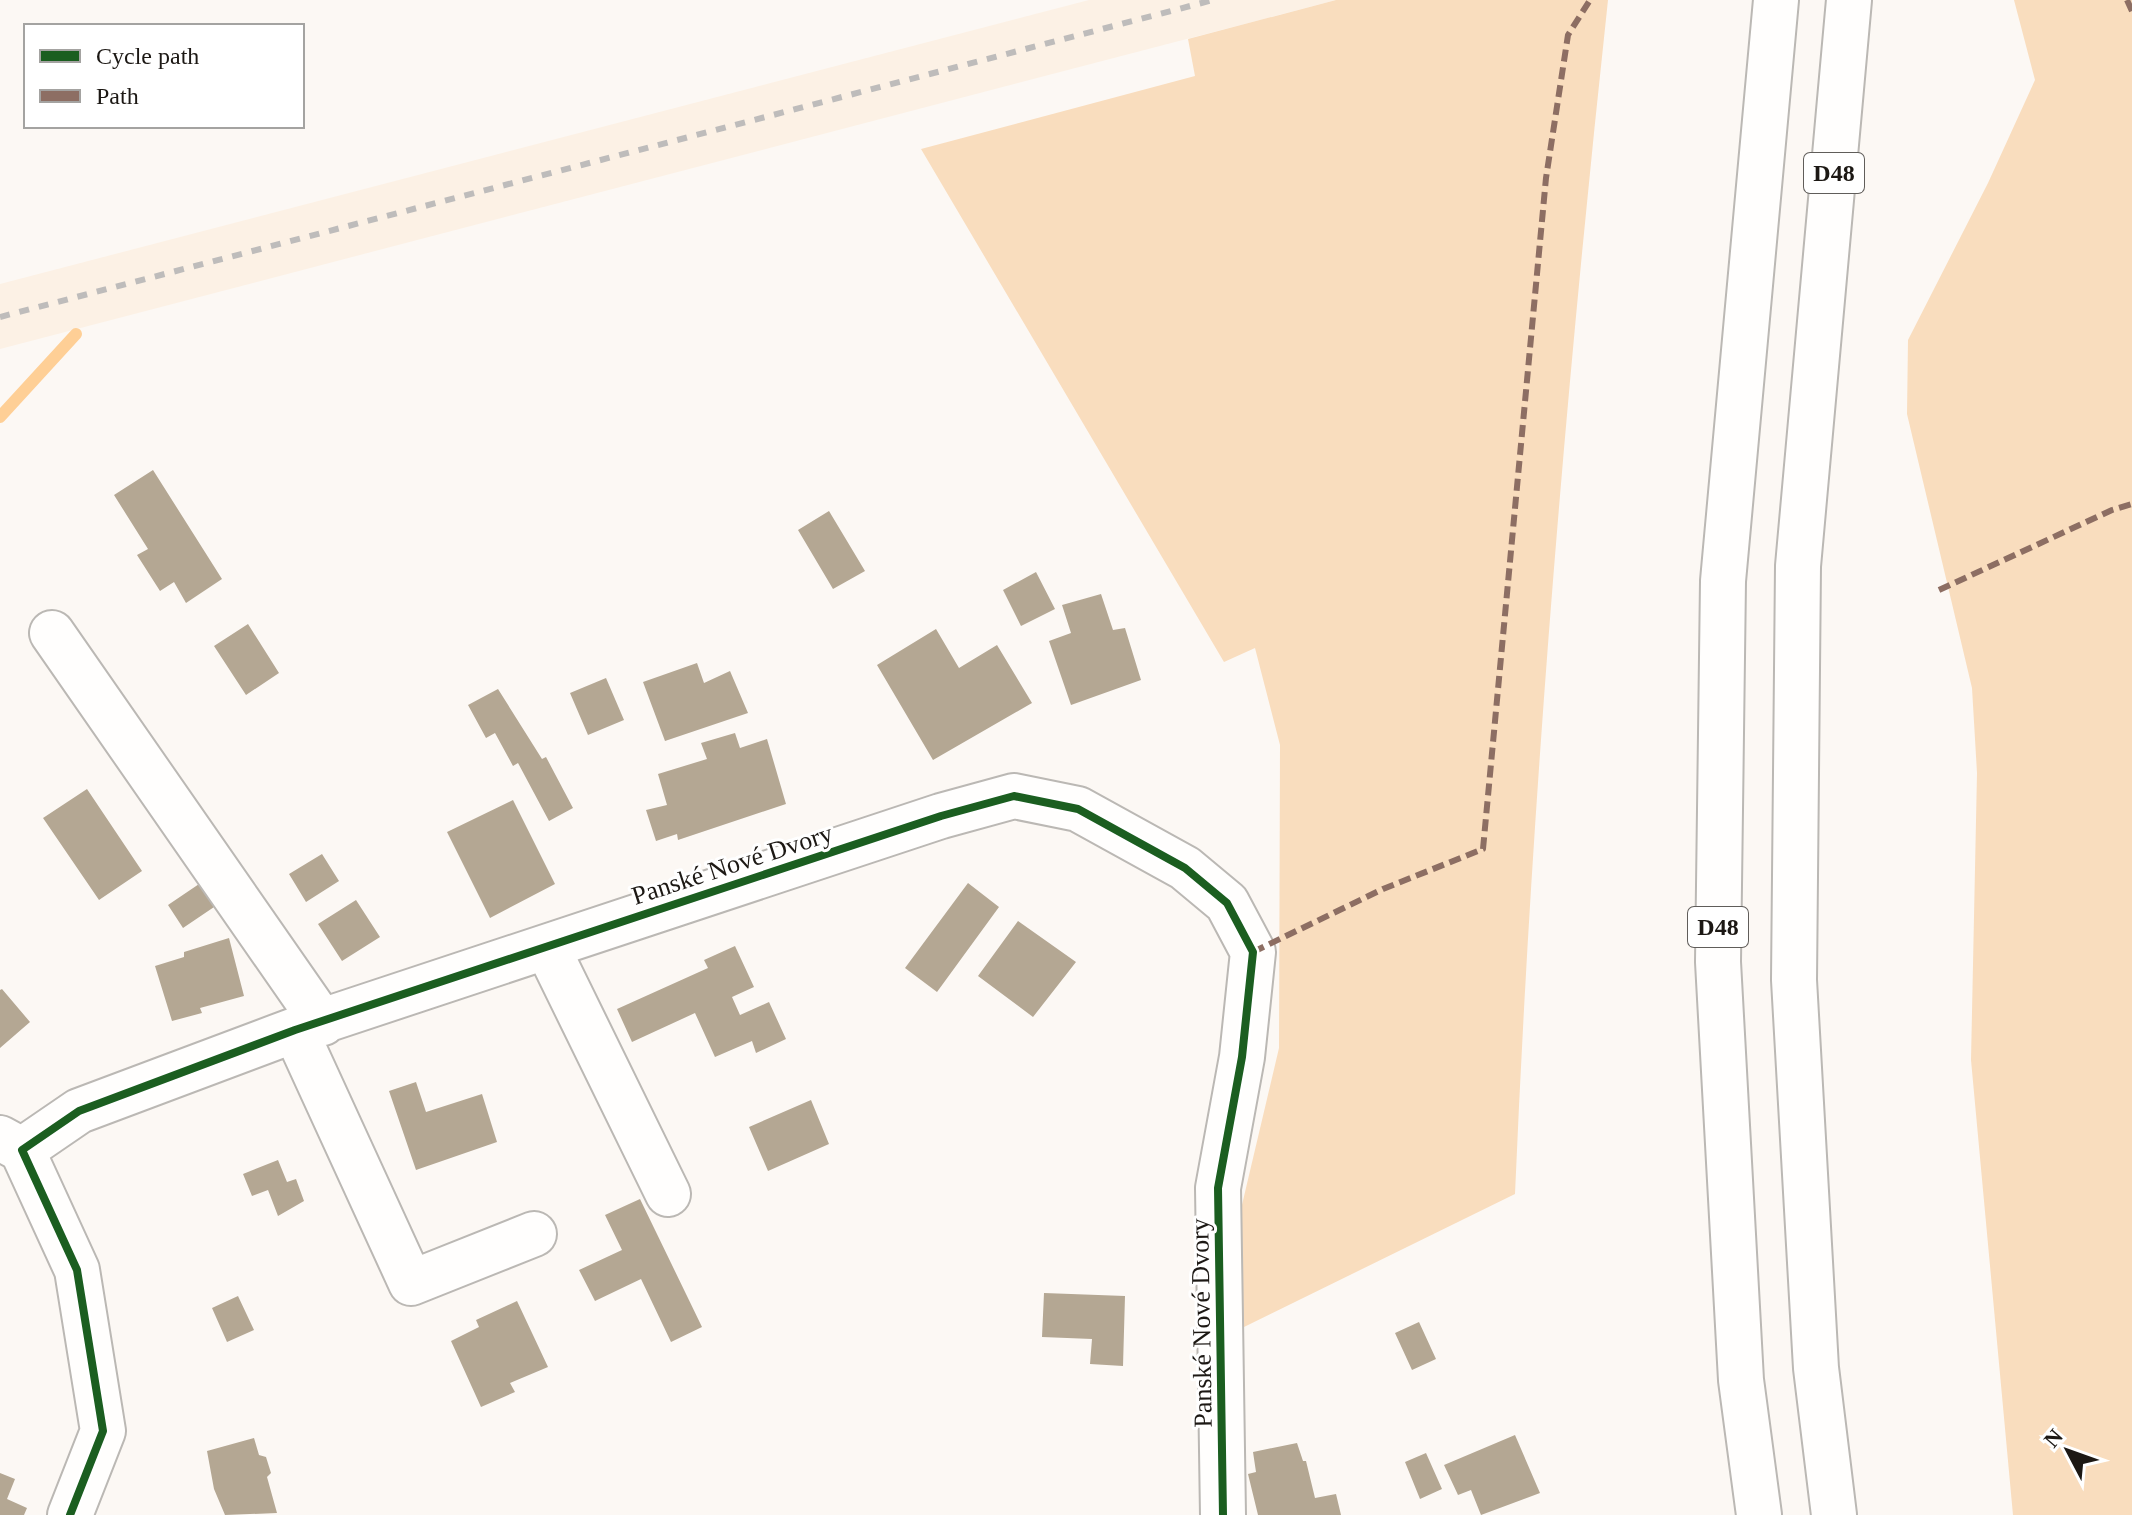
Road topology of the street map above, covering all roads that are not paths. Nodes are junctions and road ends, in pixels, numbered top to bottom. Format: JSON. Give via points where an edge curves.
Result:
{"nodes":[{"id":1,"x":1849,"y":0,"type":"edge"},
{"id":2,"x":1776,"y":5,"type":"edge"},
{"id":3,"x":52,"y":633,"type":"dead end"},
{"id":4,"x":547,"y":947,"type":"junction"},
{"id":5,"x":309,"y":1026,"type":"junction"},
{"id":6,"x":11,"y":1144,"type":"edge"},
{"id":7,"x":668,"y":1194,"type":"dead end"},
{"id":8,"x":534,"y":1234,"type":"dead end"},
{"id":9,"x":70,"y":1515,"type":"edge"},
{"id":10,"x":1223,"y":1515,"type":"edge"},
{"id":11,"x":1759,"y":1515,"type":"edge"},
{"id":12,"x":1834,"y":1515,"type":"edge"}],
"edges":[{"from":1,"to":12,"type":"main road","number":"D48","via":[[1798,598],[1794,980],[1816,1368]]},
{"from":2,"to":11,"type":"main road","number":"D48","via":[[1723,581],[1718,962],[1741,1380]]},
{"from":3,"to":5,"type":"main road"},
{"from":4,"to":5,"type":"main road","name":"Panské Nové Dvory"},
{"from":4,"to":7,"type":"main road"},
{"from":4,"to":10,"type":"main road","name":"Panské Nové Dvory","via":[[1014,796],[1078,809],[1185,868],[1227,903],[1253,952],[1242,1057],[1218,1188]]},
{"from":5,"to":6,"type":"main road","name":"Panské Nové Dvory","via":[[79,1111]]},
{"from":5,"to":8,"type":"main road","via":[[411,1283]]},
{"from":6,"to":9,"type":"main road","name":"Panské Nové Dvory","via":[[77,1270],[103,1431]]}]}
